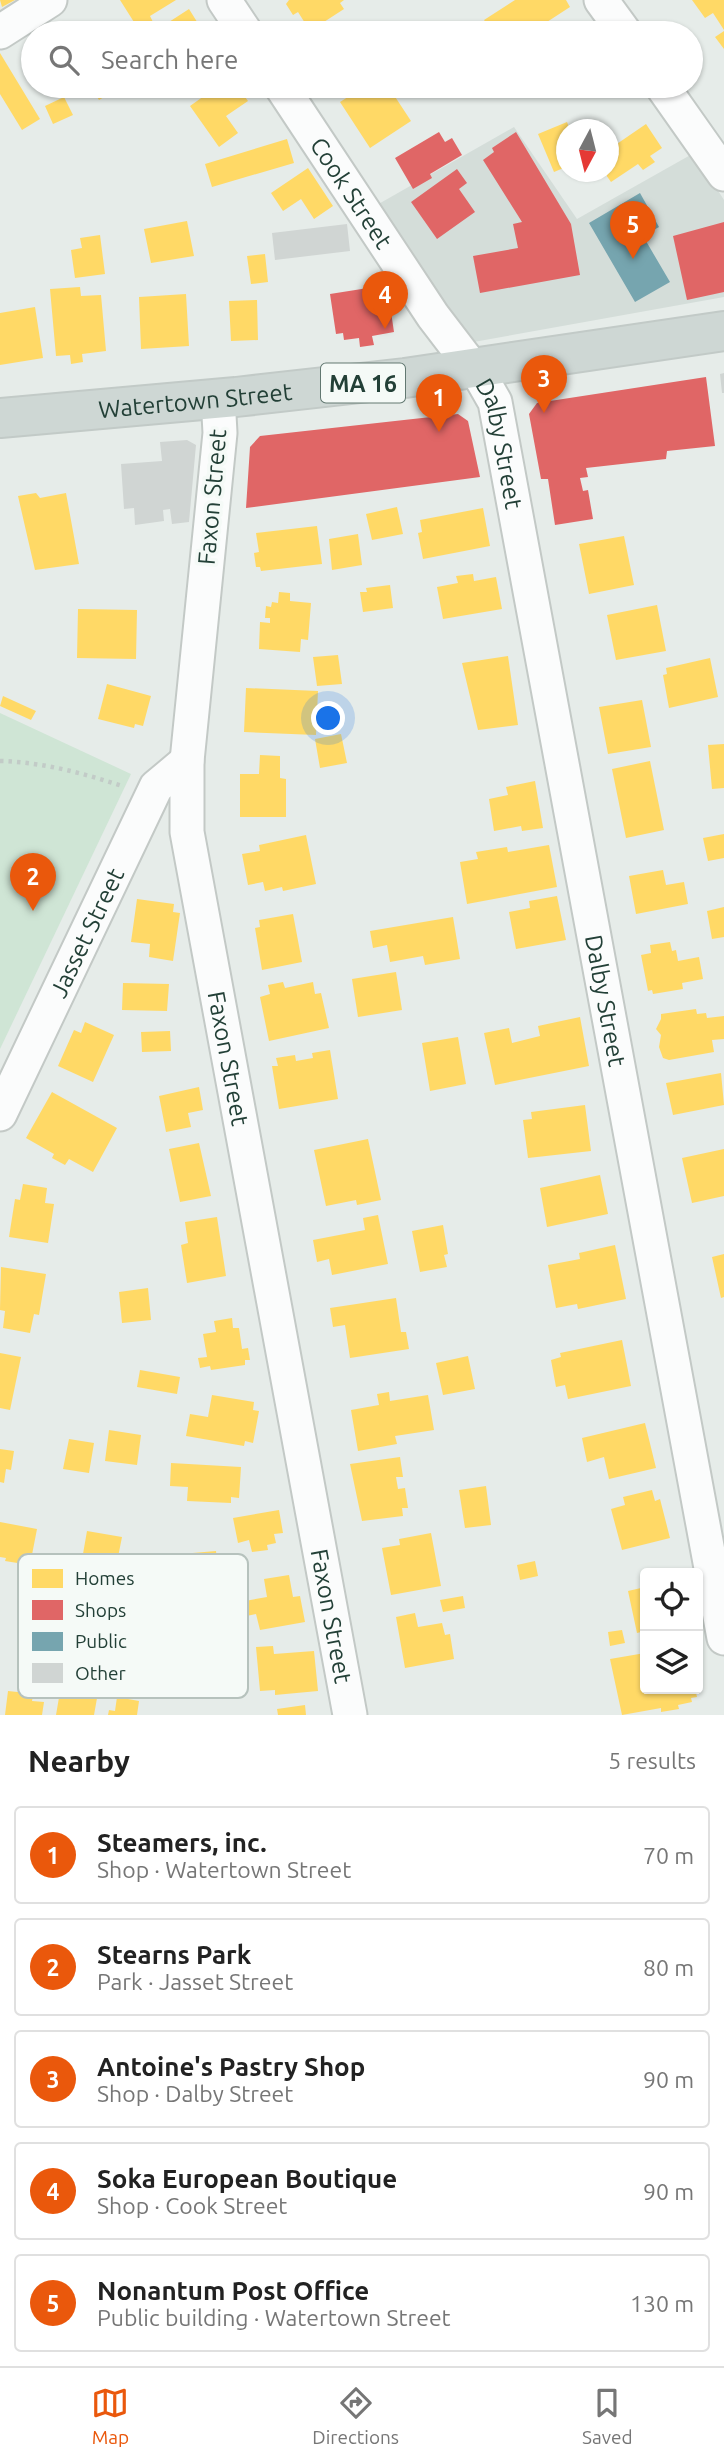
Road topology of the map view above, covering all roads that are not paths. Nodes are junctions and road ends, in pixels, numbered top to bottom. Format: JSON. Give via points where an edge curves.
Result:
{"nodes":[{"id":1,"x":50,"y":0,"type":"edge"},
{"id":2,"x":224,"y":0,"type":"edge"},
{"id":3,"x":601,"y":0,"type":"edge"},
{"id":4,"x":238,"y":21,"type":"edge"},
{"id":5,"x":616,"y":21,"type":"edge"},
{"id":6,"x":0,"y":32,"type":"edge"},
{"id":7,"x":289,"y":98,"type":"edge"},
{"id":8,"x":674,"y":98,"type":"edge"},
{"id":9,"x":714,"y":138,"type":"edge"},
{"id":10,"x":724,"y":174,"type":"edge"},
{"id":11,"x":724,"y":331,"type":"edge"},
{"id":12,"x":473,"y":367,"type":"junction"},
{"id":13,"x":218,"y":397,"type":"junction"},
{"id":14,"x":0,"y":418,"type":"edge"},
{"id":15,"x":187,"y":761,"type":"junction"},
{"id":16,"x":0,"y":1114,"type":"edge"},
{"id":17,"x":724,"y":1638,"type":"edge"},
{"id":18,"x":349,"y":1715,"type":"edge"}],
"edges":[{"from":1,"to":6,"type":"street"},
{"from":2,"to":4,"type":"street"},
{"from":3,"to":5,"type":"street"},
{"from":7,"to":12,"type":"street","name":"Cook Street","via":[[433,316]]},
{"from":8,"to":9,"type":"street"},
{"from":9,"to":10,"type":"street"},
{"from":11,"to":12,"type":"main road","name":"Watertown Street","number":"MA 16"},
{"from":12,"to":13,"type":"main road","name":"Watertown Street","number":"MA 16"},
{"from":12,"to":17,"type":"street","name":"Dalby Street","via":[[495,402]]},
{"from":13,"to":14,"type":"main road","name":"Watertown Street","number":"MA 16"},
{"from":13,"to":15,"type":"street","name":"Faxon Street","via":[[220,433]]},
{"from":15,"to":16,"type":"street","name":"Jasset Street","via":[[156,787]]},
{"from":15,"to":18,"type":"street","name":"Faxon Street","via":[[187,832]]}]}
